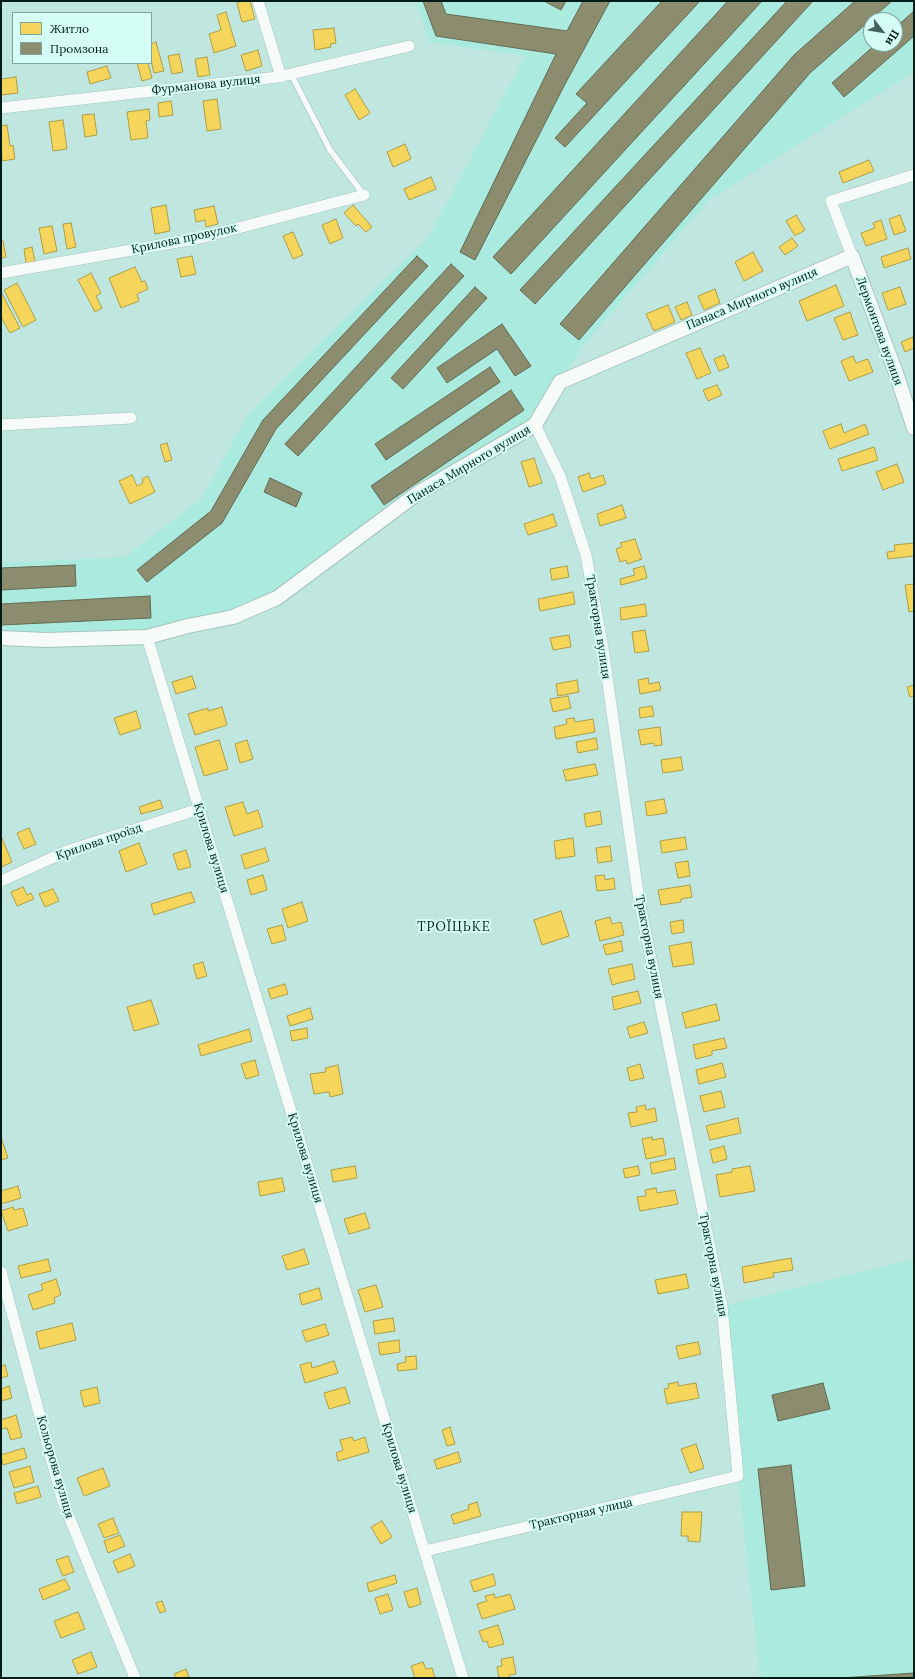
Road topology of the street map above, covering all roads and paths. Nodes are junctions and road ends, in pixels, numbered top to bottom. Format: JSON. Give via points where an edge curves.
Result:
{"nodes":[{"id":1,"x":258,"y":1,"type":"edge"},
{"id":2,"x":409,"y":46,"type":"dead end"},
{"id":3,"x":286,"y":75,"type":"junction"},
{"id":4,"x":1,"y":108,"type":"edge"},
{"id":5,"x":914,"y":174,"type":"edge"},
{"id":6,"x":364,"y":195,"type":"joint"},
{"id":7,"x":852,"y":256,"type":"junction"},
{"id":8,"x":1,"y":273,"type":"edge"},
{"id":9,"x":131,"y":418,"type":"dead end"},
{"id":10,"x":1,"y":425,"type":"edge"},
{"id":11,"x":535,"y":425,"type":"junction"},
{"id":12,"x":914,"y":428,"type":"edge"},
{"id":13,"x":147,"y":637,"type":"junction"},
{"id":14,"x":1,"y":638,"type":"edge"},
{"id":15,"x":199,"y":809,"type":"junction"},
{"id":16,"x":1,"y":881,"type":"edge"},
{"id":17,"x":1,"y":1272,"type":"edge"},
{"id":18,"x":738,"y":1476,"type":"joint"},
{"id":19,"x":425,"y":1551,"type":"junction"},
{"id":20,"x":135,"y":1678,"type":"edge"},
{"id":21,"x":463,"y":1678,"type":"edge"}],
"edges":[{"from":1,"to":3,"type":"street"},
{"from":2,"to":3,"type":"street","name":"Фурманова вулиця"},
{"from":3,"to":4,"type":"street","name":"Фурманова вулиця"},
{"from":3,"to":6,"type":"lane","via":[[330,150]]},
{"from":5,"to":7,"type":"street","via":[[831,201]]},
{"from":6,"to":8,"type":"street","name":"Крилова провулок","via":[[200,238]]},
{"from":7,"to":11,"type":"street","name":"Панаса Мирного вулиця","via":[[560,382]]},
{"from":7,"to":12,"type":"street","name":"Лермонтова вулиця"},
{"from":9,"to":10,"type":"street"},
{"from":11,"to":13,"type":"street","name":"Панаса Мирного вулиця","via":[[418,493],[277,598],[234,617]]},
{"from":11,"to":18,"type":"street","name":"Тракторна вулиця","via":[[560,476],[586,555],[604,657],[639,900],[722,1306]]},
{"from":13,"to":14,"type":"street","name":"Панаса Мирного вулиця","via":[[46,640]]},
{"from":13,"to":15,"type":"street","name":"Крилова вулиця"},
{"from":15,"to":16,"type":"street","name":"Крилова проїзд","via":[[67,851]]},
{"from":15,"to":19,"type":"street","name":"Крилова вулиця"},
{"from":17,"to":20,"type":"street","name":"Кольорова вулиця","via":[[63,1502]]},
{"from":18,"to":19,"type":"street","name":"Тракторная улица"},
{"from":19,"to":21,"type":"street","name":"Крилова вулиця"}]}
